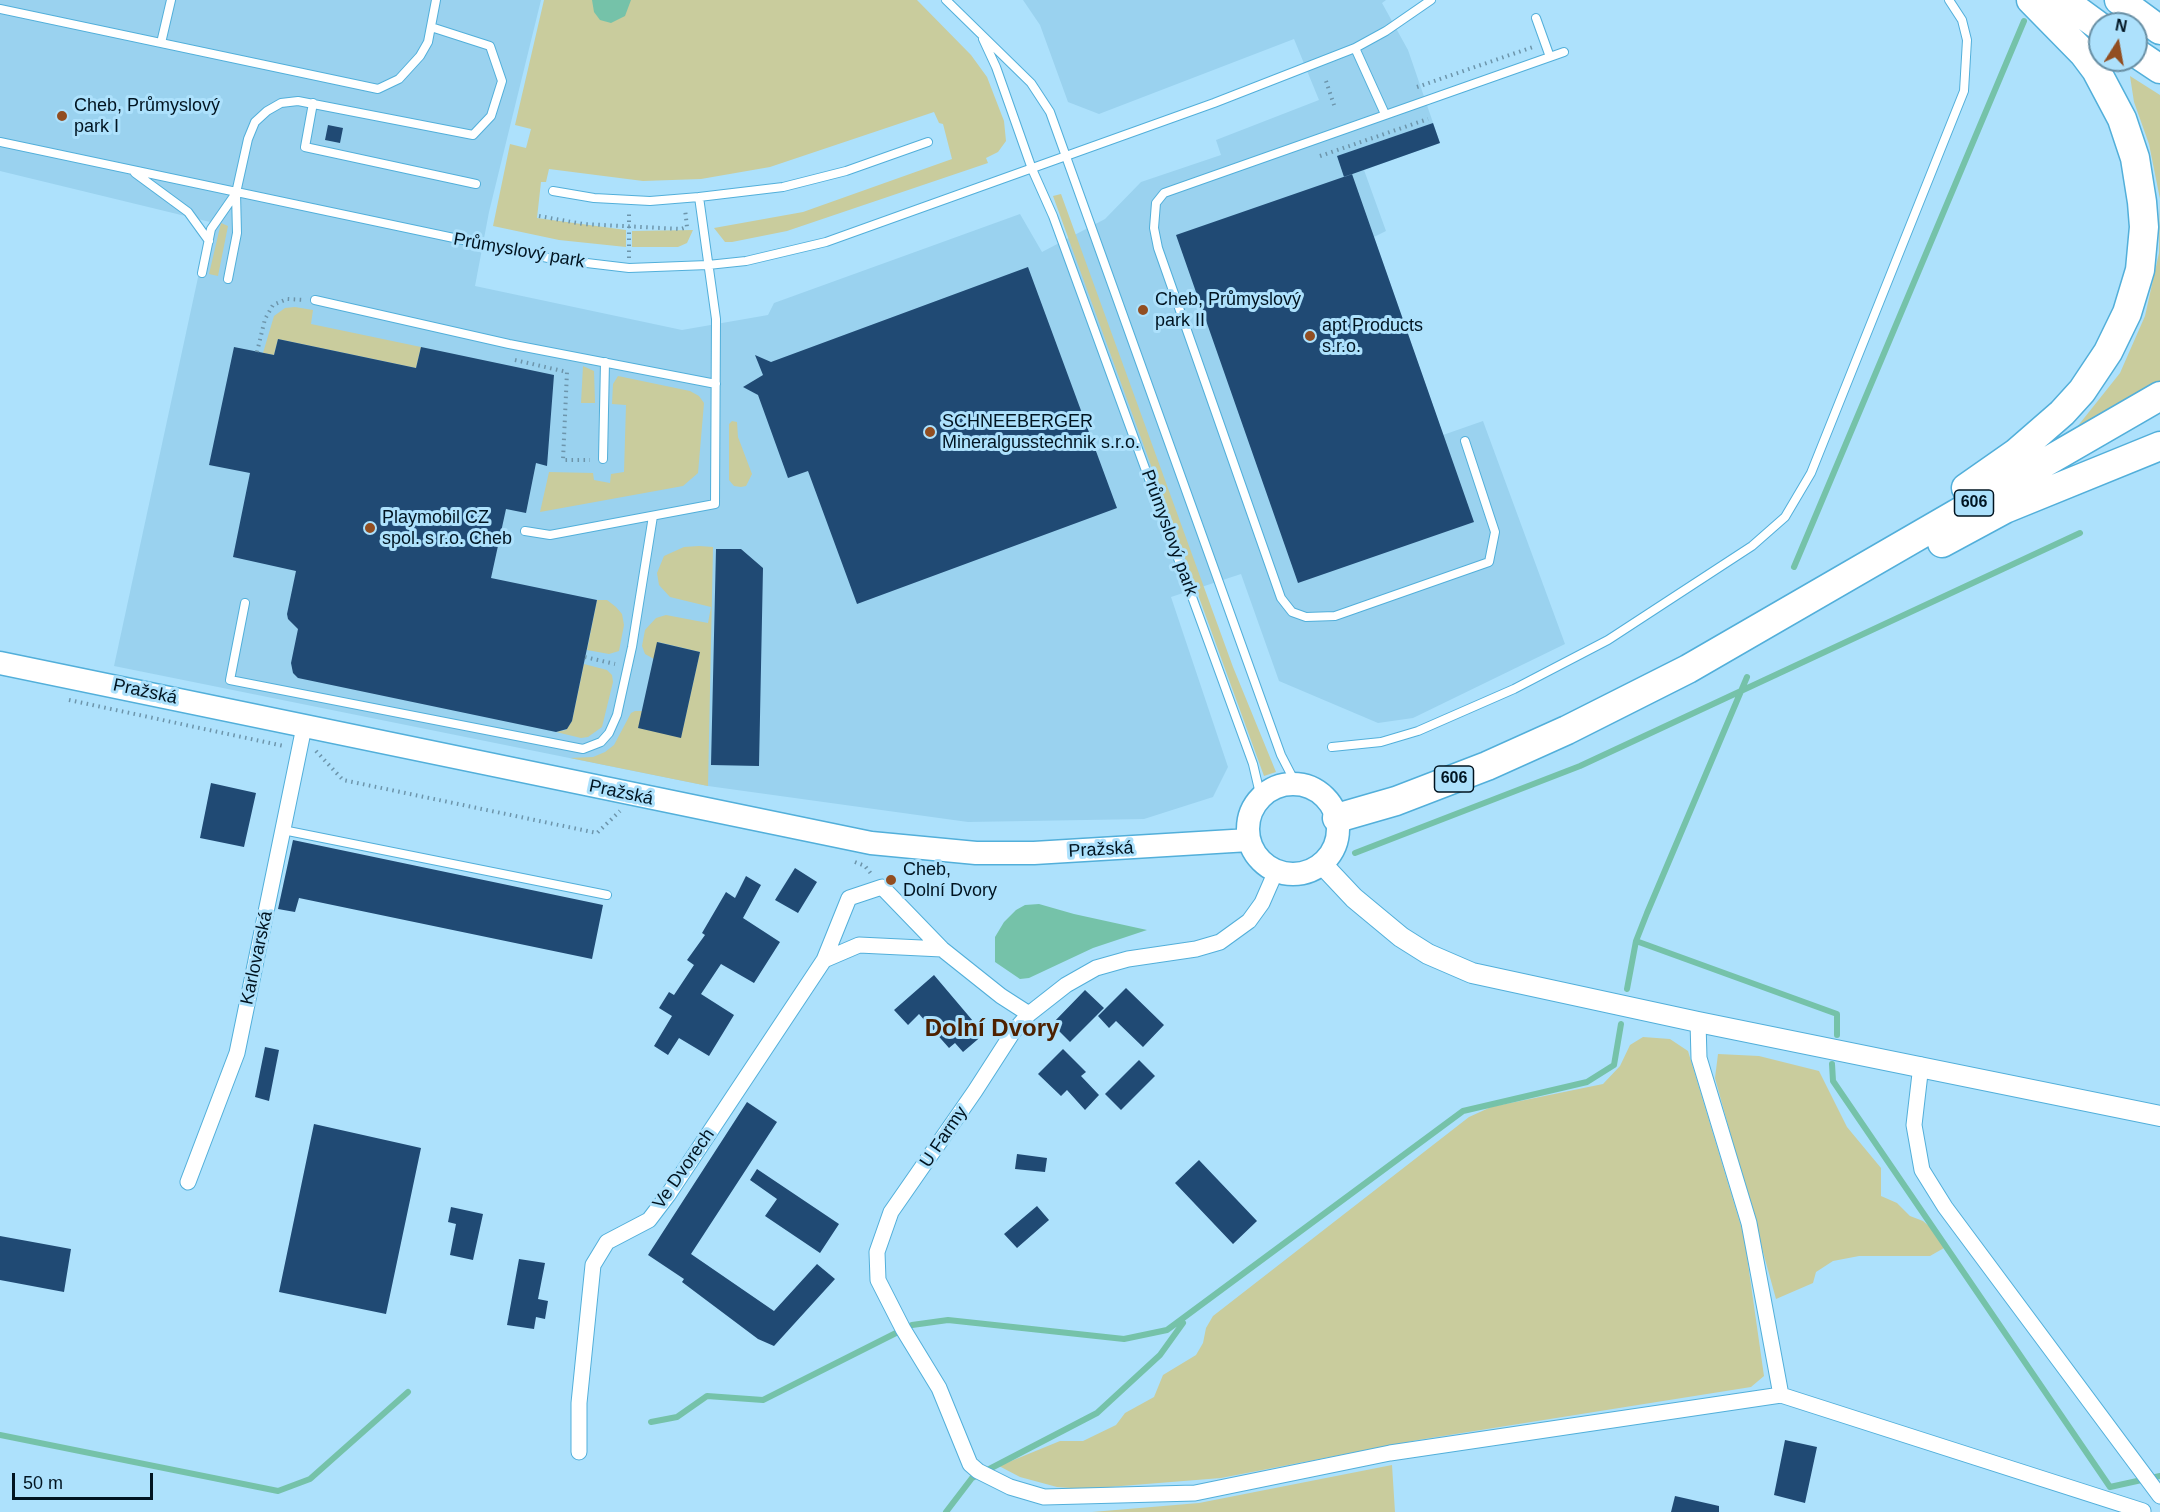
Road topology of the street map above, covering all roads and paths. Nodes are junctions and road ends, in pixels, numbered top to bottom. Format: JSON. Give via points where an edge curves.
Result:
{"nodes":[{"id":1,"x":171,"y":0,"type":"edge"},
{"id":2,"x":436,"y":0,"type":"edge"},
{"id":3,"x":946,"y":0,"type":"edge"},
{"id":4,"x":1431,"y":0,"type":"edge"},
{"id":5,"x":1949,"y":0,"type":"edge"},
{"id":6,"x":2031,"y":0,"type":"edge"},
{"id":7,"x":2063,"y":0,"type":"edge"},
{"id":8,"x":2119,"y":0,"type":"edge"},
{"id":9,"x":0,"y":9,"type":"edge"},
{"id":10,"x":1536,"y":18,"type":"dead end"},
{"id":11,"x":2088,"y":18,"type":"edge"},
{"id":12,"x":431,"y":27,"type":"junction"},
{"id":13,"x":2160,"y":30,"type":"edge"},
{"id":14,"x":981,"y":34,"type":"junction"},
{"id":15,"x":161,"y":43,"type":"junction"},
{"id":16,"x":1538,"y":45,"type":"dead end"},
{"id":17,"x":1355,"y":48,"type":"junction"},
{"id":18,"x":1564,"y":52,"type":"dead end"},
{"id":19,"x":1550,"y":57,"type":"junction"},
{"id":20,"x":1326,"y":81,"type":"dead end"},
{"id":21,"x":1417,"y":87,"type":"dead end"},
{"id":22,"x":313,"y":103,"type":"junction"},
{"id":23,"x":1335,"y":108,"type":"dead end"},
{"id":24,"x":1385,"y":114,"type":"junction"},
{"id":25,"x":1428,"y":119,"type":"dead end"},
{"id":26,"x":0,"y":142,"type":"edge"},
{"id":27,"x":928,"y":142,"type":"dead end"},
{"id":28,"x":1320,"y":156,"type":"dead end"},
{"id":29,"x":1065,"y":157,"type":"junction"},
{"id":30,"x":1032,"y":169,"type":"junction"},
{"id":31,"x":132,"y":171,"type":"junction"},
{"id":32,"x":476,"y":184,"type":"dead end"},
{"id":33,"x":553,"y":191,"type":"dead end"},
{"id":34,"x":236,"y":193,"type":"junction"},
{"id":35,"x":699,"y":197,"type":"junction"},
{"id":36,"x":684,"y":198,"type":"junction"},
{"id":37,"x":629,"y":214,"type":"dead end"},
{"id":38,"x":539,"y":216,"type":"dead end"},
{"id":39,"x":629,"y":228,"type":"junction"},
{"id":40,"x":209,"y":241,"type":"junction"},
{"id":41,"x":708,"y":265,"type":"junction"},
{"id":42,"x":629,"y":268,"type":"junction"},
{"id":43,"x":202,"y":273,"type":"dead end"},
{"id":44,"x":228,"y":279,"type":"dead end"},
{"id":45,"x":315,"y":300,"type":"joint"},
{"id":46,"x":257,"y":352,"type":"dead end"},
{"id":47,"x":509,"y":359,"type":"dead end"},
{"id":48,"x":606,"y":362,"type":"junction"},
{"id":49,"x":716,"y":384,"type":"junction"},
{"id":50,"x":2160,"y":396,"type":"edge"},
{"id":51,"x":1465,"y":441,"type":"dead end"},
{"id":52,"x":2160,"y":446,"type":"edge"},
{"id":53,"x":603,"y":459,"type":"joint"},
{"id":54,"x":653,"y":516,"type":"junction"},
{"id":55,"x":525,"y":531,"type":"dead end"},
{"id":56,"x":245,"y":603,"type":"dead end"},
{"id":57,"x":1789,"y":609,"type":"junction"},
{"id":58,"x":585,"y":657,"type":"dead end"},
{"id":59,"x":0,"y":663,"type":"edge"},
{"id":60,"x":628,"y":667,"type":"junction"},
{"id":61,"x":58,"y":698,"type":"dead end"},
{"id":62,"x":304,"y":727,"type":"junction"},
{"id":63,"x":1332,"y":747,"type":"dead end"},
{"id":64,"x":299,"y":749,"type":"junction"},
{"id":65,"x":1296,"y":784,"type":"junction"},
{"id":66,"x":1261,"y":798,"type":"junction"},
{"id":67,"x":632,"y":812,"type":"dead end"},
{"id":68,"x":1337,"y":818,"type":"junction"},
{"id":69,"x":283,"y":830,"type":"junction"},
{"id":70,"x":1249,"y":840,"type":"junction"},
{"id":71,"x":846,"y":859,"type":"dead end"},
{"id":72,"x":1322,"y":864,"type":"junction"},
{"id":73,"x":1276,"y":871,"type":"junction"},
{"id":74,"x":882,"y":887,"type":"junction"},
{"id":75,"x":607,"y":895,"type":"dead end"},
{"id":76,"x":942,"y":949,"type":"junction"},
{"id":77,"x":824,"y":960,"type":"junction"},
{"id":78,"x":1029,"y":1014,"type":"junction"},
{"id":79,"x":1698,"y":1022,"type":"junction"},
{"id":80,"x":1921,"y":1065,"type":"junction"},
{"id":81,"x":2160,"y":1116,"type":"edge"},
{"id":82,"x":188,"y":1182,"type":"dead end"},
{"id":83,"x":1780,"y":1395,"type":"junction"},
{"id":84,"x":579,"y":1452,"type":"dead end"},
{"id":85,"x":2158,"y":1493,"type":"edge"},
{"id":86,"x":2143,"y":1512,"type":"edge"}],
"edges":[{"from":1,"to":15,"type":"lane"},
{"from":2,"to":12,"type":"lane"},
{"from":3,"to":14,"type":"lane"},
{"from":4,"to":17,"type":"lane","name":"Průmyslový park","via":[[1386,32]]},
{"from":5,"to":63,"type":"lane","via":[[1962,20],[1967,40],[1964,91],[1811,473],[1785,517],[1752,546],[1608,640],[1514,689],[1418,731],[1382,742]]},
{"from":6,"to":57,"type":"highway","via":[[2096,69],[2129,136],[2144,227],[2136,289],[2108,352],[2062,413],[1981,479],[1908,524]]},
{"from":7,"to":11,"type":"highway"},
{"from":8,"to":13,"type":"highway"},
{"from":9,"to":15,"type":"lane"},
{"from":10,"to":19,"type":"lane"},
{"from":12,"to":15,"type":"lane","via":[[420,56],[399,80],[378,89]]},
{"from":12,"to":22,"type":"lane","via":[[490,45],[502,81],[491,116],[473,135]]},
{"from":14,"to":29,"type":"lane","via":[[1031,83],[1050,112]]},
{"from":14,"to":30,"type":"lane"},
{"from":16,"to":21,"type":"path"},
{"from":17,"to":24,"type":"lane"},
{"from":17,"to":29,"type":"lane","name":"Průmyslový park"},
{"from":18,"to":19,"type":"lane"},
{"from":19,"to":24,"type":"lane"},
{"from":20,"to":23,"type":"path"},
{"from":22,"to":32,"type":"lane","via":[[305,147]]},
{"from":22,"to":34,"type":"lane","via":[[281,104],[255,122]]},
{"from":24,"to":51,"type":"lane","via":[[1164,193],[1156,203],[1156,239],[1277,587],[1292,612],[1306,617],[1335,616],[1489,562],[1496,532]]},
{"from":25,"to":28,"type":"path"},
{"from":26,"to":31,"type":"lane","name":"Průmyslový park"},
{"from":27,"to":35,"type":"lane","via":[[846,171],[793,184]]},
{"from":29,"to":30,"type":"lane","name":"Průmyslový park"},
{"from":29,"to":65,"type":"lane","name":"Průmyslový park","via":[[1281,755]]},
{"from":30,"to":41,"type":"lane","name":"Průmyslový park","via":[[826,242],[746,261]]},
{"from":30,"to":66,"type":"lane","name":"Průmyslový park","via":[[1053,216],[1253,764]]},
{"from":31,"to":34,"type":"lane","name":"Průmyslový park"},
{"from":31,"to":40,"type":"lane","via":[[188,212]]},
{"from":33,"to":36,"type":"lane","via":[[650,201]]},
{"from":34,"to":40,"type":"lane","via":[[211,229]]},
{"from":34,"to":42,"type":"lane","name":"Průmyslový park","via":[[553,259]]},
{"from":34,"to":44,"type":"lane","via":[[237,233]]},
{"from":35,"to":36,"type":"lane"},
{"from":35,"to":41,"type":"lane"},
{"from":36,"to":39,"type":"path","via":[[687,227]]},
{"from":37,"to":39,"type":"path"},
{"from":38,"to":39,"type":"path"},
{"from":39,"to":42,"type":"path"},
{"from":40,"to":43,"type":"lane"},
{"from":41,"to":42,"type":"lane","name":"Průmyslový park"},
{"from":41,"to":49,"type":"lane","via":[[716,319]]},
{"from":45,"to":46,"type":"path","via":[[287,299],[273,305],[265,319]]},
{"from":45,"to":48,"type":"lane"},
{"from":47,"to":53,"type":"path","via":[[567,372],[563,460]]},
{"from":48,"to":49,"type":"lane"},
{"from":48,"to":53,"type":"lane"},
{"from":49,"to":54,"type":"lane","via":[[715,504]]},
{"from":50,"to":57,"type":"highway","number":"606"},
{"from":52,"to":57,"type":"highway","number":"606","via":[[2006,509],[1841,592]]},
{"from":54,"to":55,"type":"lane","via":[[550,535]]},
{"from":54,"to":60,"type":"lane"},
{"from":56,"to":60,"type":"lane","via":[[230,680],[569,748],[583,749],[601,742],[609,733]]},
{"from":57,"to":68,"type":"highway","number":"606","via":[[1688,669],[1567,730],[1396,801]]},
{"from":58,"to":60,"type":"path"},
{"from":59,"to":62,"type":"main road","name":"Pražská"},
{"from":61,"to":64,"type":"path"},
{"from":62,"to":64,"type":"street","name":"Karlovarská"},
{"from":62,"to":70,"type":"main road","name":"Pražská","via":[[871,843],[976,853],[1034,853]]},
{"from":64,"to":67,"type":"path","via":[[316,751],[343,780],[597,833],[621,810]]},
{"from":64,"to":69,"type":"street","name":"Karlovarská"},
{"from":65,"to":66,"type":"main road","via":[[1277,788]]},
{"from":65,"to":68,"type":"main road","via":[[1322,795]]},
{"from":66,"to":70,"type":"main road","via":[[1250,817]]},
{"from":68,"to":72,"type":"main road","via":[[1336,843]]},
{"from":69,"to":75,"type":"lane"},
{"from":69,"to":82,"type":"street","name":"Karlovarská","via":[[237,1053]]},
{"from":70,"to":73,"type":"main road","via":[[1259,858]]},
{"from":71,"to":74,"type":"path","via":[[865,866]]},
{"from":72,"to":73,"type":"main road","via":[[1300,874]]},
{"from":72,"to":79,"type":"street","via":[[1401,937],[1453,966],[1493,979]]},
{"from":73,"to":78,"type":"street","name":"U Farmy","via":[[1249,921],[1220,942],[1102,965],[1066,985]]},
{"from":74,"to":76,"type":"street"},
{"from":74,"to":77,"type":"street","name":"Ve Dvorech","via":[[849,898]]},
{"from":76,"to":77,"type":"street","via":[[859,945]]},
{"from":76,"to":78,"type":"street"},
{"from":77,"to":84,"type":"street","name":"Ve Dvorech","via":[[668,1195],[649,1220],[607,1242],[593,1265],[579,1403]]},
{"from":78,"to":83,"type":"street","name":"U Farmy","via":[[891,1212],[879,1238],[877,1264],[884,1294],[939,1388],[970,1464],[1010,1487],[1044,1497],[1195,1493],[1390,1453]]},
{"from":79,"to":80,"type":"street"},
{"from":79,"to":83,"type":"street","via":[[1699,1058],[1749,1223]]},
{"from":80,"to":81,"type":"street"},
{"from":80,"to":85,"type":"street","via":[[1914,1125],[1922,1170],[1945,1208]]},
{"from":83,"to":86,"type":"street"},
{"from":85,"to":86,"type":"street"}]}
